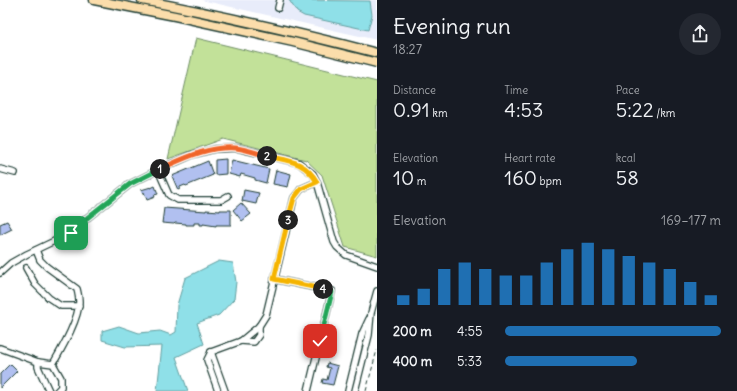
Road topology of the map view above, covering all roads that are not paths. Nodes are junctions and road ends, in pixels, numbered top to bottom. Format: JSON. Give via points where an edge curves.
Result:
{"nodes":[{"id":1,"x":94,"y":0,"type":"edge"},
{"id":2,"x":142,"y":0,"type":"edge"},
{"id":3,"x":280,"y":0,"type":"edge"},
{"id":4,"x":278,"y":8,"type":"dead end"},
{"id":5,"x":377,"y":53,"type":"edge"},
{"id":6,"x":377,"y":62,"type":"edge"},
{"id":7,"x":0,"y":169,"type":"edge"},
{"id":8,"x":158,"y":170,"type":"junction"},
{"id":9,"x":15,"y":173,"type":"dead end"},
{"id":10,"x":317,"y":182,"type":"junction"},
{"id":11,"x":228,"y":196,"type":"dead end"},
{"id":12,"x":36,"y":250,"type":"junction"},
{"id":13,"x":377,"y":266,"type":"edge"},
{"id":14,"x":26,"y":268,"type":"dead end"},
{"id":15,"x":0,"y":273,"type":"edge"},
{"id":16,"x":274,"y":279,"type":"junction"},
{"id":17,"x":377,"y":291,"type":"edge"},
{"id":18,"x":79,"y":306,"type":"junction"},
{"id":19,"x":371,"y":313,"type":"junction"},
{"id":20,"x":0,"y":348,"type":"edge"},
{"id":21,"x":211,"y":352,"type":"junction"},
{"id":22,"x":38,"y":362,"type":"junction"},
{"id":23,"x":53,"y":364,"type":"junction"},
{"id":24,"x":49,"y":391,"type":"edge"},
{"id":25,"x":57,"y":391,"type":"edge"},
{"id":26,"x":218,"y":391,"type":"edge"},
{"id":27,"x":225,"y":391,"type":"edge"},
{"id":28,"x":308,"y":391,"type":"edge"},
{"id":29,"x":348,"y":391,"type":"edge"},
{"id":30,"x":355,"y":391,"type":"edge"}],
"edges":[{"from":1,"to":6,"type":"highway","via":[[182,17]]},
{"from":2,"to":5,"type":"highway"},
{"from":3,"to":4,"type":"street"},
{"from":7,"to":9,"type":"street"},
{"from":8,"to":10,"type":"street","via":[[192,155],[215,149],[237,148],[299,163],[313,174]]},
{"from":8,"to":11,"type":"street","via":[[169,195],[178,200],[221,200]]},
{"from":8,"to":12,"type":"street","via":[[130,184],[71,233]]},
{"from":10,"to":13,"type":"street","via":[[337,248],[346,255]]},
{"from":10,"to":16,"type":"street","via":[[301,189],[294,198]]},
{"from":12,"to":15,"type":"street","via":[[11,263]]},
{"from":12,"to":18,"type":"street","via":[[40,260],[47,267],[77,289]]},
{"from":14,"to":18,"type":"street","via":[[35,284],[49,298],[62,306]]},
{"from":16,"to":21,"type":"street","via":[[266,315],[259,326],[241,341]]},
{"from":16,"to":28,"type":"street","via":[[332,292]]},
{"from":17,"to":19,"type":"street"},
{"from":18,"to":23,"type":"street","via":[[75,320]]},
{"from":19,"to":29,"type":"street","via":[[362,334]]},
{"from":19,"to":30,"type":"street","via":[[369,335]]},
{"from":20,"to":22,"type":"street"},
{"from":21,"to":26,"type":"street","via":[[207,360]]},
{"from":21,"to":27,"type":"street"},
{"from":22,"to":23,"type":"street"},
{"from":22,"to":24,"type":"street"},
{"from":23,"to":25,"type":"street","via":[[61,378],[61,387]]}]}
